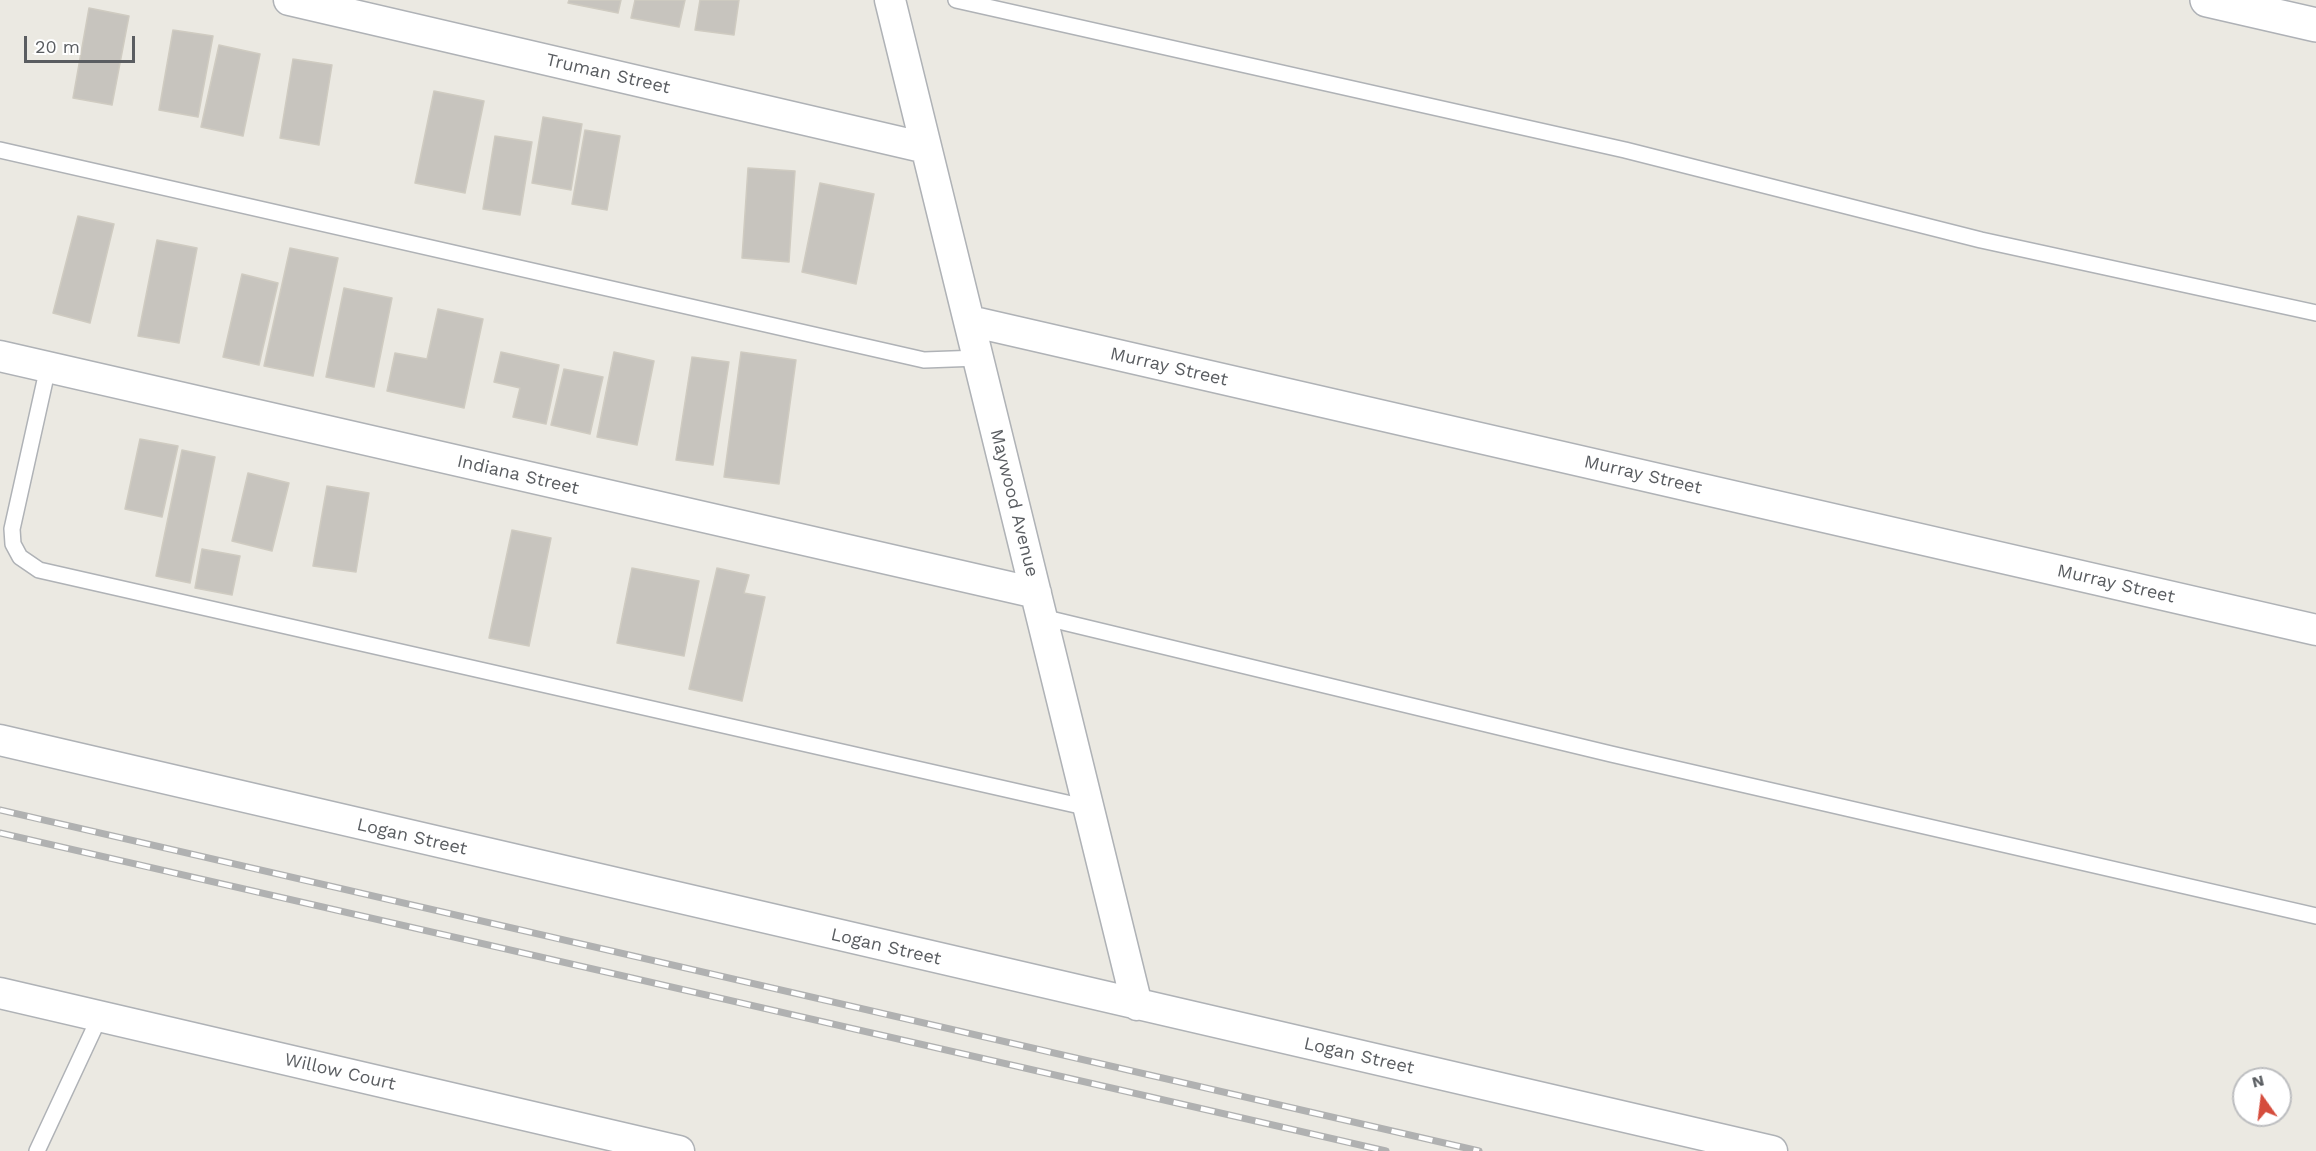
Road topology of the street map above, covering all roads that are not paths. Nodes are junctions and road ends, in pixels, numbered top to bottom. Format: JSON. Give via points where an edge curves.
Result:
{"nodes":[{"id":1,"x":289,"y":0,"type":"edge"},
{"id":2,"x":890,"y":0,"type":"edge"},
{"id":3,"x":956,"y":0,"type":"edge"},
{"id":4,"x":2207,"y":0,"type":"edge"},
{"id":5,"x":2316,"y":25,"type":"edge"},
{"id":6,"x":926,"y":148,"type":"junction"},
{"id":7,"x":0,"y":150,"type":"edge"},
{"id":8,"x":2316,"y":313,"type":"edge"},
{"id":9,"x":970,"y":321,"type":"junction"},
{"id":10,"x":0,"y":356,"type":"edge"},
{"id":11,"x":979,"y":358,"type":"junction"},
{"id":12,"x":48,"y":367,"type":"junction"},
{"id":13,"x":1039,"y":605,"type":"junction"},
{"id":14,"x":2316,"y":630,"type":"edge"},
{"id":15,"x":0,"y":740,"type":"edge"},
{"id":16,"x":1089,"y":808,"type":"junction"},
{"id":17,"x":2316,"y":916,"type":"edge"},
{"id":18,"x":0,"y":993,"type":"edge"},
{"id":19,"x":1137,"y":1005,"type":"junction"},
{"id":20,"x":100,"y":1016,"type":"junction"},
{"id":21,"x":37,"y":1151,"type":"edge"},
{"id":22,"x":679,"y":1151,"type":"edge"},
{"id":23,"x":1772,"y":1151,"type":"edge"}],
"edges":[{"from":1,"to":6,"type":"street","name":"Truman Street"},
{"from":2,"to":6,"type":"street","name":"Maywood Avenue"},
{"from":3,"to":8,"type":"lane","via":[[1624,150],[1981,240]]},
{"from":4,"to":5,"type":"main road"},
{"from":6,"to":9,"type":"street","name":"Maywood Avenue"},
{"from":7,"to":11,"type":"lane","via":[[924,360]]},
{"from":9,"to":11,"type":"street","name":"Maywood Avenue"},
{"from":9,"to":14,"type":"street","name":"Murray Street"},
{"from":10,"to":12,"type":"street","name":"Indiana Street"},
{"from":11,"to":13,"type":"street","name":"Maywood Avenue"},
{"from":12,"to":13,"type":"street","name":"Indiana Street"},
{"from":12,"to":16,"type":"lane","via":[[12,529],[13,544],[20,557],[39,570]]},
{"from":13,"to":16,"type":"street","name":"Maywood Avenue"},
{"from":13,"to":17,"type":"lane","via":[[1611,754]]},
{"from":15,"to":19,"type":"street","name":"Logan Street"},
{"from":16,"to":19,"type":"street","name":"Maywood Avenue"},
{"from":18,"to":20,"type":"street","name":"Willow Court"},
{"from":19,"to":23,"type":"street","name":"Logan Street"},
{"from":20,"to":21,"type":"lane"},
{"from":20,"to":22,"type":"street","name":"Willow Court"}]}
